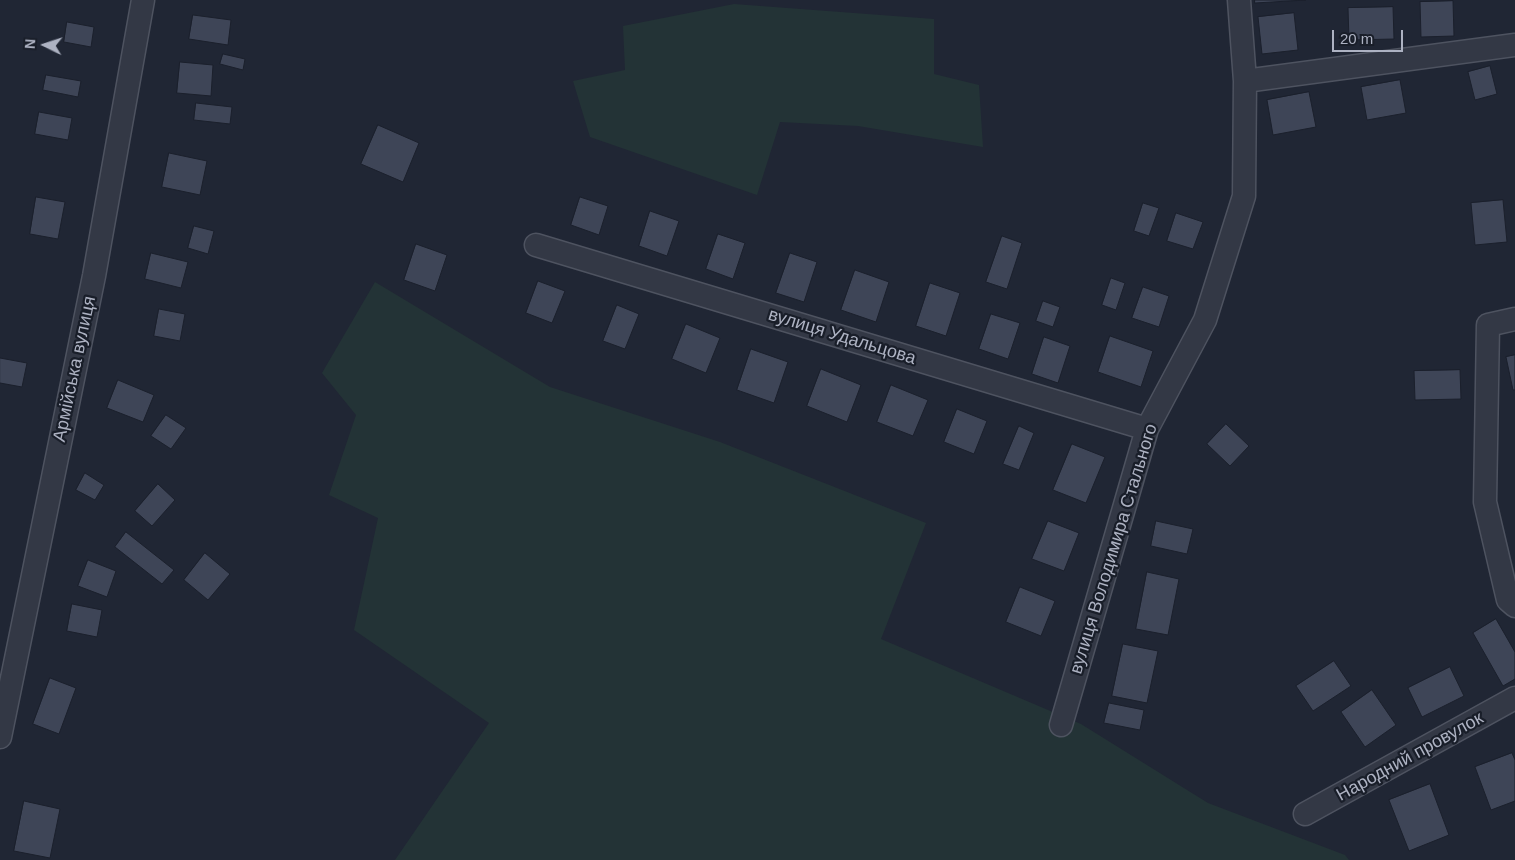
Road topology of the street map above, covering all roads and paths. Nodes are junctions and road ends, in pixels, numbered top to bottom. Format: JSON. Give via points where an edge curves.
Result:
{"nodes":[{"id":1,"x":143,"y":0,"type":"edge"},
{"id":2,"x":1239,"y":0,"type":"edge"},
{"id":3,"x":1515,"y":45,"type":"edge"},
{"id":4,"x":1245,"y":81,"type":"junction"},
{"id":5,"x":536,"y":245,"type":"dead end"},
{"id":6,"x":1515,"y":319,"type":"edge"},
{"id":7,"x":1148,"y":429,"type":"junction"},
{"id":8,"x":1515,"y":606,"type":"edge"},
{"id":9,"x":1515,"y":698,"type":"edge"},
{"id":10,"x":1060,"y":725,"type":"dead end"},
{"id":11,"x":0,"y":737,"type":"edge"},
{"id":12,"x":1305,"y":814,"type":"dead end"}],
"edges":[{"from":1,"to":11,"type":"street","name":"Армійська вулиця","via":[[94,276]]},
{"from":2,"to":4,"type":"street","name":"вулиця Володимира Стального"},
{"from":3,"to":4,"type":"street"},
{"from":4,"to":7,"type":"street","name":"вулиця Володимира Стального","via":[[1244,196],[1205,320]]},
{"from":5,"to":7,"type":"street","name":"вулиця Удальцова"},
{"from":6,"to":8,"type":"street","via":[[1488,325],[1485,502],[1508,600]]},
{"from":7,"to":10,"type":"street","name":"вулиця Володимира Стального"},
{"from":9,"to":12,"type":"street","name":"Народний провулок"}]}
